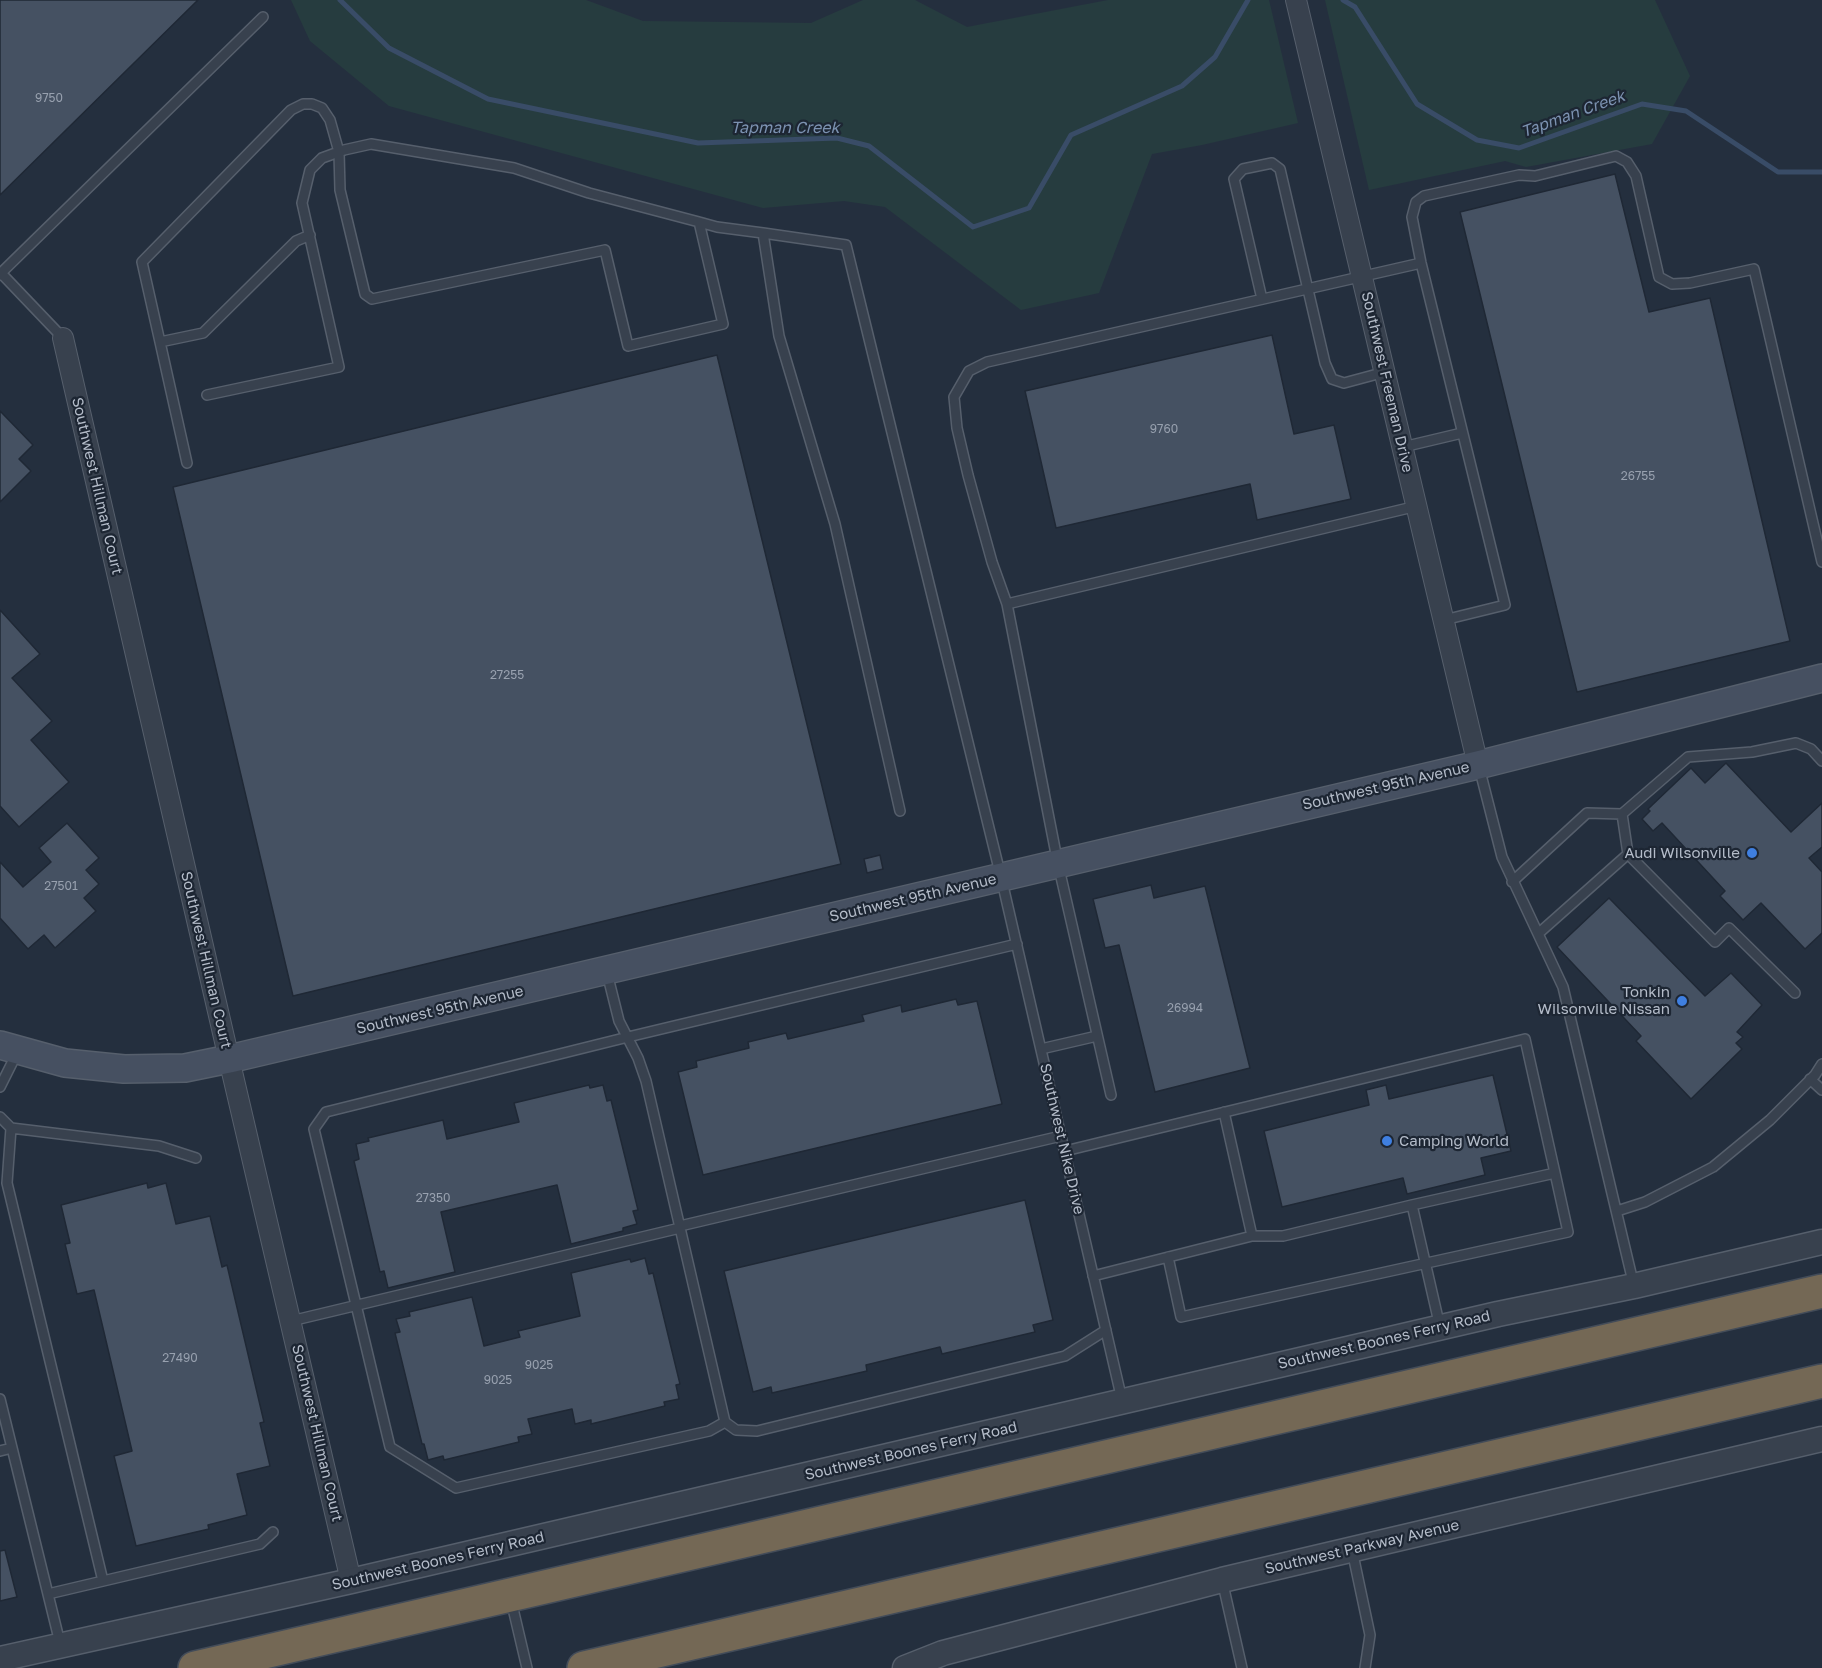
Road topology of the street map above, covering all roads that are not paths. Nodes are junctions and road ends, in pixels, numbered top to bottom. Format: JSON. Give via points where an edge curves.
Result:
{"nodes":[{"id":1,"x":1296,"y":0,"type":"edge"},
{"id":2,"x":263,"y":17,"type":"dead end"},
{"id":3,"x":339,"y":152,"type":"junction"},
{"id":4,"x":699,"y":222,"type":"junction"},
{"id":5,"x":763,"y":233,"type":"junction"},
{"id":6,"x":310,"y":235,"type":"junction"},
{"id":7,"x":1421,"y":263,"type":"junction"},
{"id":8,"x":1,"y":274,"type":"edge"},
{"id":9,"x":1362,"y":276,"type":"junction"},
{"id":10,"x":1308,"y":289,"type":"junction"},
{"id":11,"x":1262,"y":299,"type":"junction"},
{"id":12,"x":63,"y":338,"type":"joint"},
{"id":13,"x":160,"y":342,"type":"junction"},
{"id":14,"x":1385,"y":372,"type":"junction"},
{"id":15,"x":207,"y":395,"type":"dead end"},
{"id":16,"x":1462,"y":433,"type":"junction"},
{"id":17,"x":1403,"y":447,"type":"junction"},
{"id":18,"x":187,"y":463,"type":"dead end"},
{"id":19,"x":1416,"y":506,"type":"junction"},
{"id":20,"x":1822,"y":562,"type":"edge"},
{"id":21,"x":1007,"y":603,"type":"junction"},
{"id":22,"x":1444,"y":620,"type":"junction"},
{"id":23,"x":1822,"y":678,"type":"edge"},
{"id":24,"x":1822,"y":761,"type":"edge"},
{"id":25,"x":1478,"y":765,"type":"junction"},
{"id":26,"x":900,"y":811,"type":"dead end"},
{"id":27,"x":1622,"y":814,"type":"junction"},
{"id":28,"x":1628,"y":854,"type":"junction"},
{"id":29,"x":1058,"y":864,"type":"junction"},
{"id":30,"x":1001,"y":877,"type":"junction"},
{"id":31,"x":1512,"y":882,"type":"junction"},
{"id":32,"x":1539,"y":933,"type":"junction"},
{"id":33,"x":1017,"y":944,"type":"junction"},
{"id":34,"x":606,"y":971,"type":"junction"},
{"id":35,"x":1795,"y":993,"type":"dead end"},
{"id":36,"x":1097,"y":1036,"type":"junction"},
{"id":37,"x":628,"y":1037,"type":"junction"},
{"id":38,"x":9,"y":1048,"type":"edge"},
{"id":39,"x":1041,"y":1049,"type":"junction"},
{"id":40,"x":229,"y":1059,"type":"junction"},
{"id":41,"x":1822,"y":1064,"type":"edge"},
{"id":42,"x":1810,"y":1079,"type":"junction"},
{"id":43,"x":0,"y":1087,"type":"edge"},
{"id":44,"x":1822,"y":1090,"type":"edge"},
{"id":45,"x":1111,"y":1095,"type":"dead end"},
{"id":46,"x":1224,"y":1112,"type":"junction"},
{"id":47,"x":0,"y":1117,"type":"edge"},
{"id":48,"x":11,"y":1128,"type":"junction"},
{"id":49,"x":1061,"y":1136,"type":"junction"},
{"id":50,"x":1065,"y":1151,"type":"junction"},
{"id":51,"x":196,"y":1158,"type":"dead end"},
{"id":52,"x":1555,"y":1173,"type":"junction"},
{"id":53,"x":1412,"y":1205,"type":"junction"},
{"id":54,"x":1617,"y":1211,"type":"junction"},
{"id":55,"x":680,"y":1227,"type":"junction"},
{"id":56,"x":1252,"y":1236,"type":"junction"},
{"id":57,"x":1822,"y":1242,"type":"edge"},
{"id":58,"x":1168,"y":1257,"type":"junction"},
{"id":59,"x":1426,"y":1264,"type":"junction"},
{"id":60,"x":1093,"y":1276,"type":"junction"},
{"id":61,"x":1634,"y":1286,"type":"junction"},
{"id":62,"x":1822,"y":1291,"type":"edge"},
{"id":63,"x":356,"y":1304,"type":"junction"},
{"id":64,"x":291,"y":1321,"type":"junction"},
{"id":65,"x":1440,"y":1327,"type":"junction"},
{"id":66,"x":1106,"y":1330,"type":"junction"},
{"id":67,"x":1822,"y":1381,"type":"edge"},
{"id":68,"x":0,"y":1399,"type":"edge"},
{"id":69,"x":1122,"y":1400,"type":"junction"},
{"id":70,"x":726,"y":1422,"type":"junction"},
{"id":71,"x":1822,"y":1439,"type":"edge"},
{"id":72,"x":12,"y":1448,"type":"junction"},
{"id":73,"x":0,"y":1451,"type":"edge"},
{"id":74,"x":273,"y":1532,"type":"dead end"},
{"id":75,"x":1352,"y":1549,"type":"junction"},
{"id":76,"x":1222,"y":1580,"type":"junction"},
{"id":77,"x":103,"y":1581,"type":"junction"},
{"id":78,"x":351,"y":1581,"type":"junction"},
{"id":79,"x":48,"y":1594,"type":"junction"},
{"id":80,"x":510,"y":1595,"type":"junction"},
{"id":81,"x":61,"y":1646,"type":"junction"},
{"id":82,"x":0,"y":1659,"type":"edge"},
{"id":83,"x":195,"y":1668,"type":"edge"},
{"id":84,"x":527,"y":1668,"type":"edge"},
{"id":85,"x":584,"y":1668,"type":"edge"},
{"id":86,"x":905,"y":1668,"type":"edge"},
{"id":87,"x":1242,"y":1668,"type":"edge"},
{"id":88,"x":1365,"y":1668,"type":"edge"}],
"edges":[{"from":1,"to":9,"type":"street","name":"Southwest Freeman Drive"},
{"from":2,"to":8,"type":"lane"},
{"from":3,"to":4,"type":"lane","via":[[371,144],[514,168]]},
{"from":3,"to":4,"type":"lane","via":[[340,190],[365,294],[372,299],[605,250],[628,346],[723,324]]},
{"from":3,"to":6,"type":"lane","via":[[322,158],[310,170],[303,202]]},
{"from":3,"to":13,"type":"lane","via":[[330,120],[322,108],[303,104],[291,110],[142,262]]},
{"from":4,"to":5,"type":"lane"},
{"from":5,"to":26,"type":"lane","via":[[779,336],[835,524]]},
{"from":5,"to":30,"type":"lane","name":"Southwest Nike Drive","via":[[846,245]]},
{"from":6,"to":13,"type":"lane","via":[[296,241],[203,333]]},
{"from":6,"to":15,"type":"lane","via":[[339,368]]},
{"from":7,"to":9,"type":"lane"},
{"from":7,"to":16,"type":"lane"},
{"from":7,"to":20,"type":"lane","via":[[1412,217],[1416,202],[1424,196],[1519,175],[1535,176],[1616,156],[1627,162],[1636,176],[1659,277],[1672,284],[1690,284],[1754,269]]},
{"from":8,"to":12,"type":"lane"},
{"from":9,"to":10,"type":"lane"},
{"from":9,"to":14,"type":"street","name":"Southwest Freeman Drive"},
{"from":10,"to":11,"type":"lane"},
{"from":10,"to":11,"type":"lane","via":[[1280,169],[1272,163],[1242,169],[1234,179]]},
{"from":10,"to":14,"type":"lane","via":[[1332,379],[1344,382]]},
{"from":11,"to":21,"type":"lane","via":[[987,362],[969,371],[954,397],[957,428],[992,562]]},
{"from":12,"to":40,"type":"street","name":"Southwest Hillman Court"},
{"from":13,"to":18,"type":"lane"},
{"from":14,"to":17,"type":"street","name":"Southwest Freeman Drive"},
{"from":16,"to":17,"type":"lane"},
{"from":16,"to":22,"type":"lane","via":[[1505,605]]},
{"from":17,"to":19,"type":"street","name":"Southwest Freeman Drive"},
{"from":19,"to":21,"type":"lane"},
{"from":19,"to":22,"type":"street","name":"Southwest Freeman Drive"},
{"from":21,"to":29,"type":"lane"},
{"from":22,"to":25,"type":"street","name":"Southwest Freeman Drive"},
{"from":23,"to":25,"type":"main road","name":"Southwest 95th Avenue"},
{"from":24,"to":27,"type":"lane","via":[[1811,749],[1797,743],[1752,752],[1688,757]]},
{"from":25,"to":29,"type":"main road","name":"Southwest 95th Avenue"},
{"from":25,"to":31,"type":"lane"},
{"from":27,"to":28,"type":"lane"},
{"from":27,"to":31,"type":"lane","via":[[1587,813]]},
{"from":28,"to":32,"type":"lane"},
{"from":28,"to":35,"type":"lane","via":[[1715,942],[1729,928]]},
{"from":29,"to":30,"type":"main road","name":"Southwest 95th Avenue"},
{"from":29,"to":36,"type":"lane"},
{"from":30,"to":33,"type":"lane","name":"Southwest Nike Drive"},
{"from":30,"to":34,"type":"main road","name":"Southwest 95th Avenue"},
{"from":31,"to":32,"type":"lane"},
{"from":32,"to":54,"type":"lane","via":[[1563,987]]},
{"from":33,"to":37,"type":"lane"},
{"from":33,"to":39,"type":"lane","name":"Southwest Nike Drive"},
{"from":34,"to":37,"type":"lane","via":[[619,1021]]},
{"from":34,"to":40,"type":"main road","name":"Southwest 95th Avenue"},
{"from":36,"to":39,"type":"lane"},
{"from":36,"to":45,"type":"lane"},
{"from":37,"to":55,"type":"lane","via":[[646,1081]]},
{"from":37,"to":63,"type":"lane","via":[[326,1113],[314,1129]]},
{"from":38,"to":40,"type":"main road","name":"Southwest 95th Avenue","via":[[65,1063],[124,1070],[184,1068]]},
{"from":38,"to":43,"type":"lane"},
{"from":39,"to":49,"type":"lane","name":"Southwest Nike Drive"},
{"from":40,"to":64,"type":"street","name":"Southwest Hillman Court"},
{"from":41,"to":42,"type":"lane"},
{"from":42,"to":44,"type":"lane"},
{"from":42,"to":54,"type":"lane","via":[[1770,1120],[1713,1167],[1645,1202]]},
{"from":46,"to":50,"type":"lane"},
{"from":46,"to":52,"type":"lane","via":[[1525,1038]]},
{"from":46,"to":56,"type":"lane"},
{"from":47,"to":48,"type":"lane"},
{"from":48,"to":51,"type":"lane","via":[[159,1146]]},
{"from":48,"to":77,"type":"lane","via":[[7,1183]]},
{"from":49,"to":50,"type":"lane","name":"Southwest Nike Drive"},
{"from":49,"to":55,"type":"lane"},
{"from":50,"to":60,"type":"lane","name":"Southwest Nike Drive"},
{"from":52,"to":53,"type":"lane"},
{"from":52,"to":59,"type":"lane","via":[[1568,1232]]},
{"from":53,"to":56,"type":"lane","via":[[1283,1236]]},
{"from":53,"to":59,"type":"lane"},
{"from":54,"to":61,"type":"lane"},
{"from":55,"to":63,"type":"lane"},
{"from":55,"to":70,"type":"lane"},
{"from":56,"to":58,"type":"lane"},
{"from":57,"to":61,"type":"street","name":"Southwest Boones Ferry Road"},
{"from":58,"to":59,"type":"lane","via":[[1181,1317]]},
{"from":58,"to":60,"type":"lane"},
{"from":59,"to":65,"type":"lane"},
{"from":60,"to":66,"type":"lane","name":"Southwest Nike Drive"},
{"from":61,"to":65,"type":"street","name":"Southwest Boones Ferry Road"},
{"from":62,"to":80,"type":"highway"},
{"from":63,"to":64,"type":"lane"},
{"from":63,"to":70,"type":"lane","via":[[390,1447],[456,1488],[709,1431]]},
{"from":64,"to":78,"type":"street","name":"Southwest Hillman Court"},
{"from":65,"to":69,"type":"street","name":"Southwest Boones Ferry Road"},
{"from":66,"to":69,"type":"lane","name":"Southwest Nike Drive"},
{"from":66,"to":70,"type":"lane","via":[[1065,1356],[757,1431],[736,1430]]},
{"from":67,"to":85,"type":"highway"},
{"from":68,"to":72,"type":"lane"},
{"from":69,"to":78,"type":"street","name":"Southwest Boones Ferry Road"},
{"from":71,"to":75,"type":"street","name":"Southwest Parkway Avenue"},
{"from":72,"to":73,"type":"lane"},
{"from":72,"to":79,"type":"lane"},
{"from":74,"to":77,"type":"lane","via":[[260,1544]]},
{"from":75,"to":76,"type":"street","name":"Southwest Parkway Avenue"},
{"from":75,"to":88,"type":"lane","via":[[1370,1635]]},
{"from":76,"to":86,"type":"street","name":"Southwest Parkway Avenue","via":[[943,1653]]},
{"from":76,"to":87,"type":"lane"},
{"from":77,"to":79,"type":"lane"},
{"from":78,"to":81,"type":"street","name":"Southwest Boones Ferry Road"},
{"from":79,"to":81,"type":"lane"},
{"from":80,"to":83,"type":"highway"},
{"from":80,"to":84,"type":"lane"},
{"from":81,"to":82,"type":"street","name":"Southwest Boones Ferry Road"}]}
